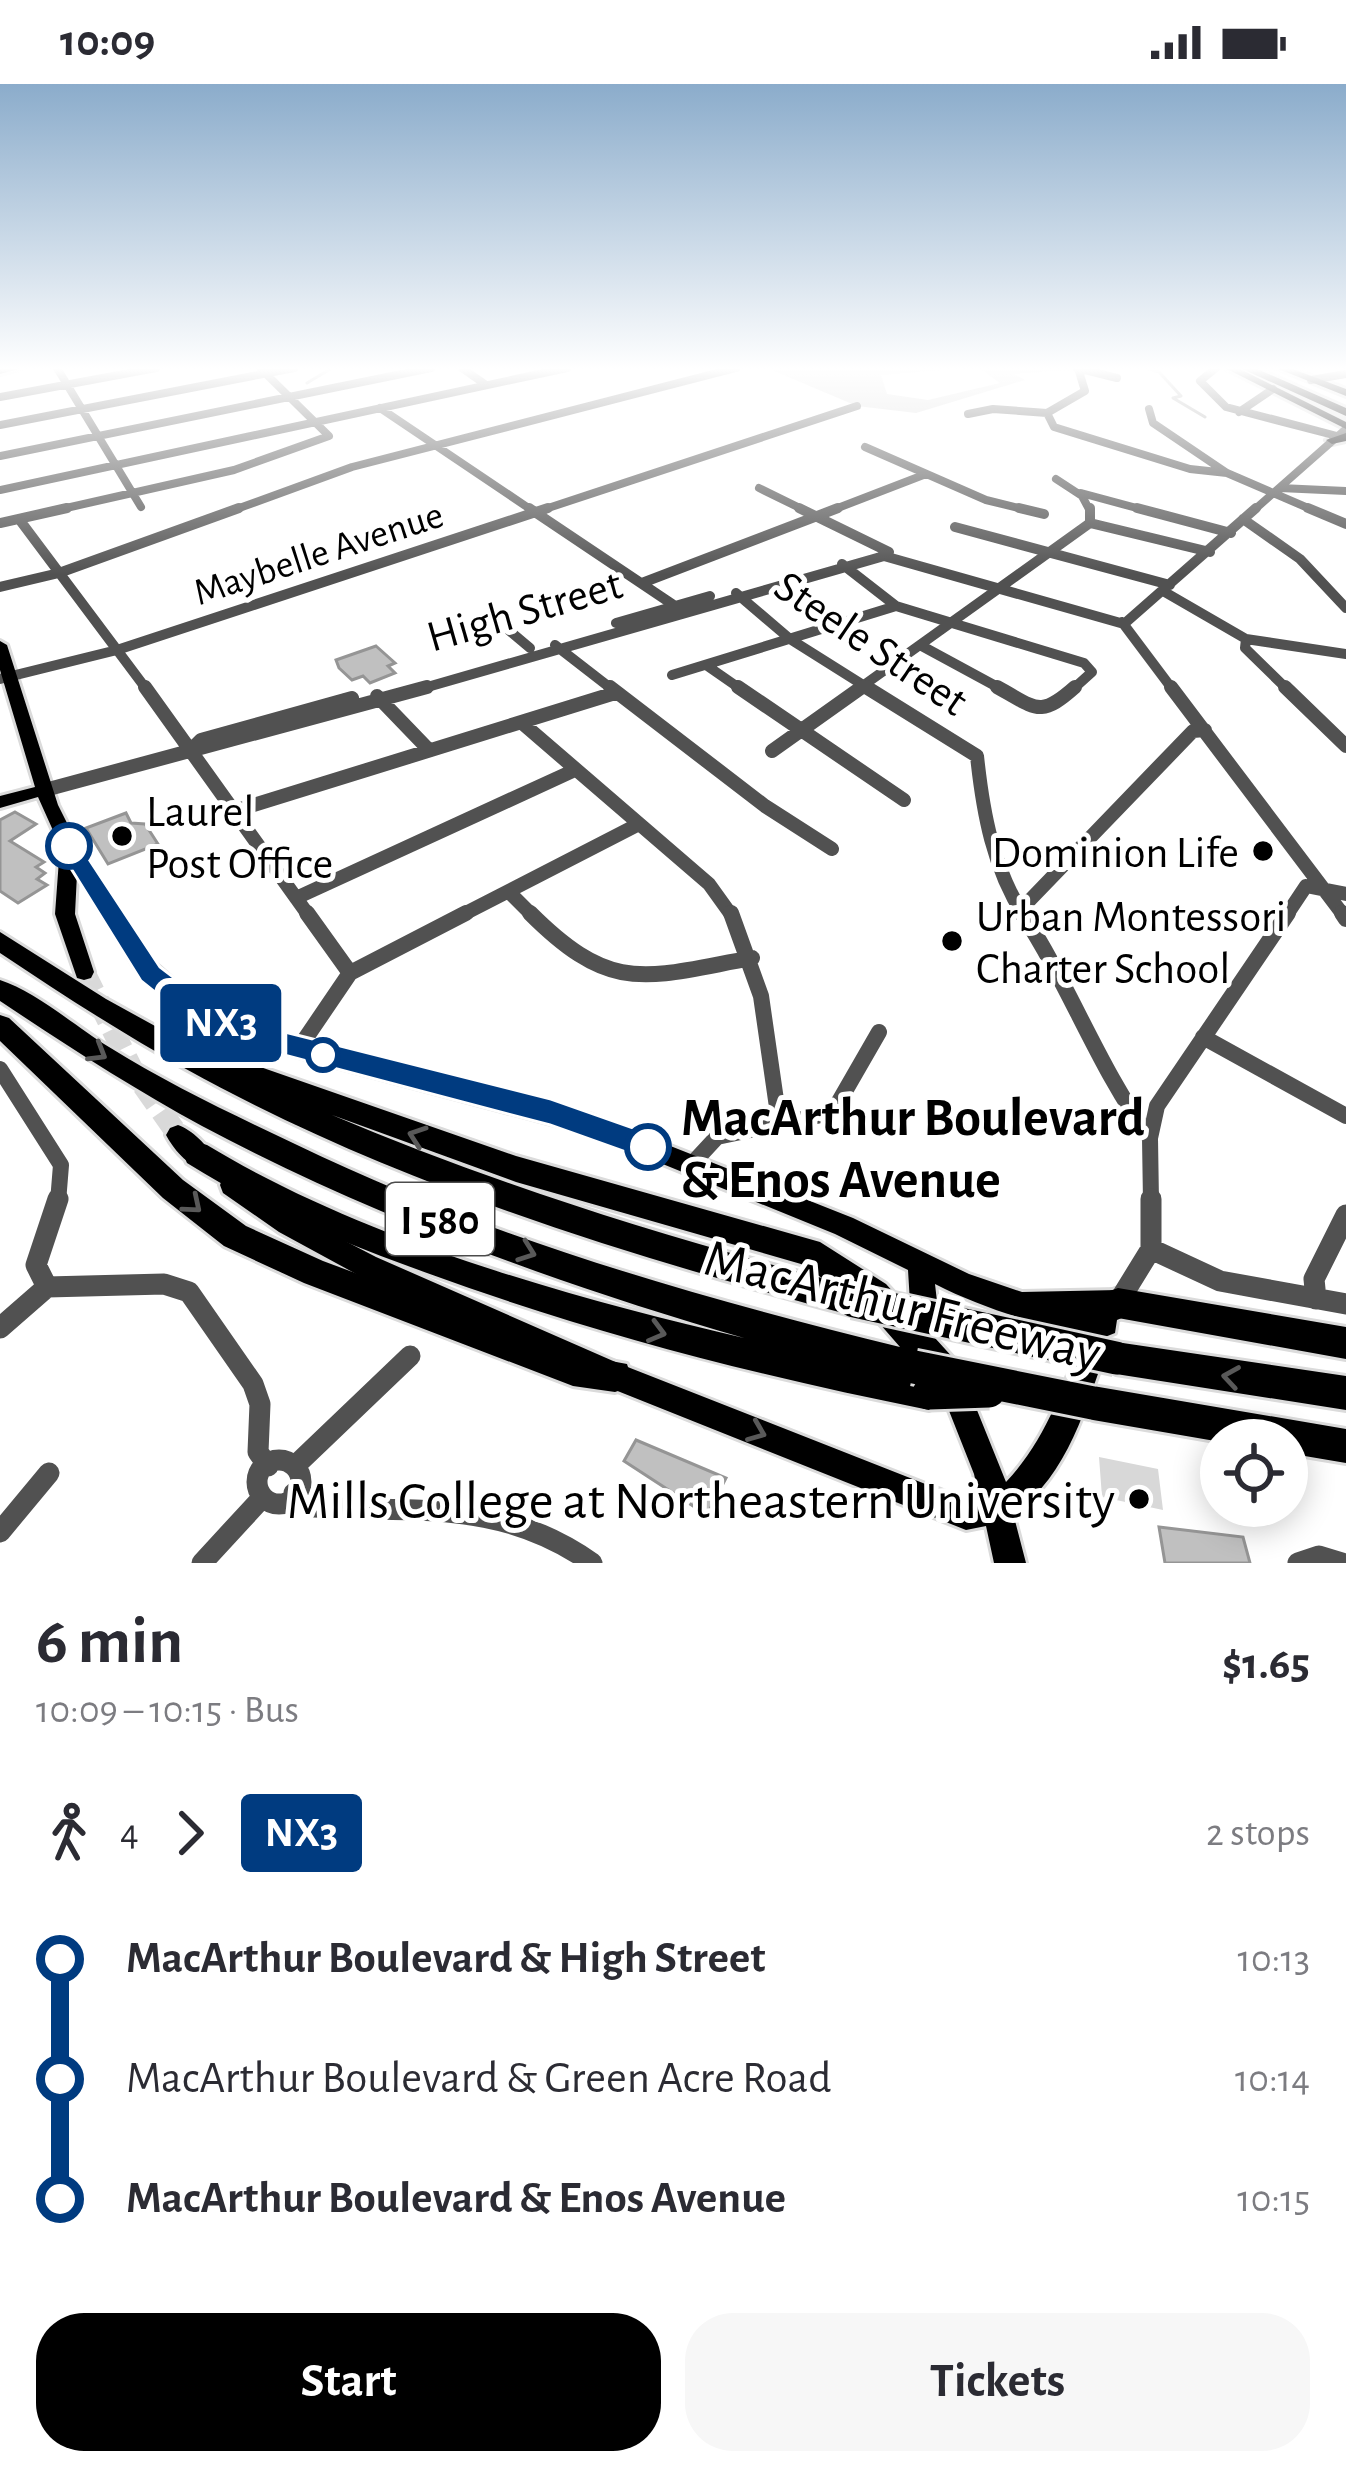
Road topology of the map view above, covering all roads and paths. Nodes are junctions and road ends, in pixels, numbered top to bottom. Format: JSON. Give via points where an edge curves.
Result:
{"nodes":[{"id":1,"x":92,"y":437,"type":"edge"},
{"id":2,"x":98,"y":437,"type":"edge"},
{"id":3,"x":245,"y":437,"type":"edge"},
{"id":4,"x":326,"y":437,"type":"edge"},
{"id":5,"x":419,"y":437,"type":"edge"},
{"id":6,"x":466,"y":437,"type":"edge"},
{"id":7,"x":761,"y":437,"type":"edge"},
{"id":8,"x":1077,"y":437,"type":"edge"},
{"id":9,"x":1174,"y":437,"type":"edge"},
{"id":10,"x":1338,"y":437,"type":"edge"},
{"id":11,"x":431,"y":446,"type":"junction"},
{"id":12,"x":865,"y":447,"type":"dead end"},
{"id":13,"x":0,"y":456,"type":"edge"},
{"id":14,"x":115,"y":465,"type":"junction"},
{"id":15,"x":1227,"y":473,"type":"junction"},
{"id":16,"x":926,"y":474,"type":"junction"},
{"id":17,"x":1056,"y":479,"type":"dead end"},
{"id":18,"x":759,"y":488,"type":"dead end"},
{"id":19,"x":0,"y":490,"type":"edge"},
{"id":20,"x":1277,"y":490,"type":"junction"},
{"id":21,"x":1346,"y":491,"type":"edge"},
{"id":22,"x":131,"y":493,"type":"junction"},
{"id":23,"x":1081,"y":493,"type":"junction"},
{"id":24,"x":141,"y":507,"type":"dead end"},
{"id":25,"x":533,"y":512,"type":"junction"},
{"id":26,"x":1044,"y":514,"type":"dead end"},
{"id":27,"x":815,"y":517,"type":"junction"},
{"id":28,"x":1244,"y":518,"type":"junction"},
{"id":29,"x":20,"y":519,"type":"junction"},
{"id":30,"x":0,"y":523,"type":"edge"},
{"id":31,"x":1090,"y":523,"type":"junction"},
{"id":32,"x":1346,"y":524,"type":"edge"},
{"id":33,"x":955,"y":527,"type":"dead end"},
{"id":34,"x":1231,"y":532,"type":"junction"},
{"id":35,"x":1050,"y":552,"type":"junction"},
{"id":36,"x":1210,"y":552,"type":"junction"},
{"id":37,"x":884,"y":553,"type":"junction"},
{"id":38,"x":841,"y":564,"type":"junction"},
{"id":39,"x":59,"y":573,"type":"junction"},
{"id":40,"x":642,"y":583,"type":"junction"},
{"id":41,"x":1002,"y":586,"type":"junction"},
{"id":42,"x":0,"y":587,"type":"edge"},
{"id":43,"x":1167,"y":588,"type":"junction"},
{"id":44,"x":736,"y":593,"type":"junction"},
{"id":45,"x":675,"y":606,"type":"junction"},
{"id":46,"x":896,"y":606,"type":"junction"},
{"id":47,"x":1346,"y":608,"type":"edge"},
{"id":48,"x":493,"y":610,"type":"dead end"},
{"id":49,"x":1129,"y":620,"type":"junction"},
{"id":50,"x":949,"y":623,"type":"junction"},
{"id":51,"x":790,"y":639,"type":"junction"},
{"id":52,"x":1246,"y":639,"type":"junction"},
{"id":53,"x":0,"y":645,"type":"edge"},
{"id":54,"x":920,"y":645,"type":"junction"},
{"id":55,"x":555,"y":646,"type":"junction"},
{"id":56,"x":530,"y":648,"type":"junction"},
{"id":57,"x":117,"y":650,"type":"junction"},
{"id":58,"x":1346,"y":655,"type":"edge"},
{"id":59,"x":706,"y":664,"type":"junction"},
{"id":60,"x":672,"y":675,"type":"dead end"},
{"id":61,"x":5,"y":677,"type":"edge"},
{"id":62,"x":864,"y":686,"type":"junction"},
{"id":63,"x":615,"y":693,"type":"junction"},
{"id":64,"x":376,"y":696,"type":"junction"},
{"id":65,"x":521,"y":722,"type":"junction"},
{"id":66,"x":803,"y":730,"type":"junction"},
{"id":67,"x":1205,"y":730,"type":"junction"},
{"id":68,"x":1346,"y":746,"type":"edge"},
{"id":69,"x":429,"y":750,"type":"junction"},
{"id":70,"x":190,"y":751,"type":"junction"},
{"id":71,"x":772,"y":751,"type":"dead end"},
{"id":72,"x":575,"y":770,"type":"junction"},
{"id":73,"x":45,"y":790,"type":"junction"},
{"id":74,"x":904,"y":800,"type":"dead end"},
{"id":75,"x":0,"y":802,"type":"edge"},
{"id":76,"x":231,"y":812,"type":"junction"},
{"id":77,"x":639,"y":824,"type":"junction"},
{"id":78,"x":69,"y":846,"type":"junction"},
{"id":79,"x":832,"y":849,"type":"dead end"},
{"id":80,"x":1323,"y":888,"type":"junction"},
{"id":81,"x":510,"y":892,"type":"junction"},
{"id":82,"x":1346,"y":894,"type":"edge"},
{"id":83,"x":104,"y":898,"type":"junction"},
{"id":84,"x":296,"y":898,"type":"junction"},
{"id":85,"x":1017,"y":905,"type":"junction"},
{"id":86,"x":1346,"y":920,"type":"edge"},
{"id":87,"x":69,"y":928,"type":"junction"},
{"id":88,"x":0,"y":941,"type":"edge"},
{"id":89,"x":752,"y":958,"type":"junction"},
{"id":90,"x":84,"y":972,"type":"tunnel mouth"},
{"id":91,"x":350,"y":973,"type":"junction"},
{"id":92,"x":0,"y":989,"type":"edge"},
{"id":93,"x":0,"y":1025,"type":"edge"},
{"id":94,"x":879,"y":1032,"type":"dead end"},
{"id":95,"x":1203,"y":1037,"type":"junction"},
{"id":96,"x":153,"y":1039,"type":"junction"},
{"id":97,"x":298,"y":1048,"type":"junction"},
{"id":98,"x":0,"y":1069,"type":"edge"},
{"id":99,"x":8,"y":1098,"type":"edge"},
{"id":100,"x":1346,"y":1116,"type":"edge"},
{"id":101,"x":779,"y":1121,"type":"junction"},
{"id":102,"x":1150,"y":1138,"type":"junction"},
{"id":103,"x":188,"y":1144,"type":"joint"},
{"id":104,"x":692,"y":1165,"type":"junction"},
{"id":105,"x":1346,"y":1215,"type":"edge"},
{"id":106,"x":1151,"y":1249,"type":"junction"},
{"id":107,"x":920,"y":1264,"type":"junction"},
{"id":108,"x":47,"y":1287,"type":"junction"},
{"id":109,"x":1316,"y":1299,"type":"junction"},
{"id":110,"x":1346,"y":1304,"type":"edge"},
{"id":111,"x":1111,"y":1313,"type":"junction"},
{"id":112,"x":0,"y":1328,"type":"edge"},
{"id":113,"x":1346,"y":1342,"type":"edge"},
{"id":114,"x":410,"y":1356,"type":"dead end"},
{"id":115,"x":615,"y":1376,"type":"junction"},
{"id":116,"x":931,"y":1381,"type":"junction"},
{"id":117,"x":1346,"y":1393,"type":"edge"},
{"id":118,"x":1346,"y":1446,"type":"edge"},
{"id":119,"x":296,"y":1465,"type":"junction"},
{"id":120,"x":268,"y":1466,"type":"junction"},
{"id":121,"x":49,"y":1473,"type":"dead end"},
{"id":122,"x":294,"y":1493,"type":"junction"},
{"id":123,"x":261,"y":1499,"type":"junction"},
{"id":124,"x":996,"y":1505,"type":"junction"},
{"id":125,"x":0,"y":1532,"type":"edge"},
{"id":126,"x":1342,"y":1561,"type":"edge"},
{"id":127,"x":202,"y":1563,"type":"edge"},
{"id":128,"x":592,"y":1563,"type":"edge"},
{"id":129,"x":1010,"y":1563,"type":"edge"},
{"id":130,"x":1298,"y":1563,"type":"edge"}],
"edges":[{"from":1,"to":13,"type":"street"},
{"from":2,"to":14,"type":"street"},
{"from":3,"to":14,"type":"street"},
{"from":4,"to":22,"type":"street","via":[[234,470]]},
{"from":5,"to":11,"type":"street"},
{"from":6,"to":11,"type":"street"},
{"from":7,"to":25,"type":"street","name":"Maybelle Avenue"},
{"from":8,"to":15,"type":"street"},
{"from":9,"to":15,"type":"street"},
{"from":10,"to":20,"type":"street"},
{"from":11,"to":25,"type":"street"},
{"from":11,"to":39,"type":"street"},
{"from":12,"to":16,"type":"street"},
{"from":14,"to":19,"type":"street"},
{"from":14,"to":22,"type":"street"},
{"from":15,"to":20,"type":"street"},
{"from":16,"to":26,"type":"street"},
{"from":16,"to":27,"type":"street"},
{"from":17,"to":23,"type":"street"},
{"from":18,"to":27,"type":"street"},
{"from":20,"to":21,"type":"street"},
{"from":20,"to":28,"type":"street"},
{"from":20,"to":32,"type":"street"},
{"from":22,"to":24,"type":"street"},
{"from":22,"to":29,"type":"street"},
{"from":23,"to":31,"type":"street"},
{"from":23,"to":34,"type":"street"},
{"from":25,"to":40,"type":"street"},
{"from":25,"to":57,"type":"street","name":"Maybelle Avenue"},
{"from":27,"to":37,"type":"street"},
{"from":27,"to":40,"type":"street"},
{"from":28,"to":34,"type":"street"},
{"from":28,"to":47,"type":"street","via":[[1300,559]]},
{"from":29,"to":30,"type":"street"},
{"from":29,"to":39,"type":"street"},
{"from":31,"to":35,"type":"street"},
{"from":31,"to":36,"type":"street"},
{"from":33,"to":35,"type":"street"},
{"from":34,"to":36,"type":"street"},
{"from":35,"to":41,"type":"street"},
{"from":35,"to":43,"type":"street"},
{"from":36,"to":43,"type":"street"},
{"from":37,"to":38,"type":"street","name":"High Street"},
{"from":37,"to":41,"type":"street"},
{"from":38,"to":44,"type":"street","name":"High Street"},
{"from":38,"to":46,"type":"street"},
{"from":39,"to":42,"type":"street"},
{"from":39,"to":57,"type":"street"},
{"from":40,"to":45,"type":"street"},
{"from":41,"to":49,"type":"street"},
{"from":41,"to":49,"type":"street"},
{"from":41,"to":50,"type":"street"},
{"from":43,"to":49,"type":"street"},
{"from":43,"to":52,"type":"street"},
{"from":44,"to":45,"type":"street","name":"High Street"},
{"from":44,"to":51,"type":"street","name":"Steele Street"},
{"from":44,"to":55,"type":"street","name":"High Street"},
{"from":45,"to":55,"type":"street","name":"High Street"},
{"from":46,"to":50,"type":"street"},
{"from":46,"to":51,"type":"street"},
{"from":48,"to":56,"type":"street"},
{"from":49,"to":67,"type":"street"},
{"from":50,"to":54,"type":"street"},
{"from":50,"to":54,"type":"street","via":[[1090,667],[1089,676],[1040,710]]},
{"from":51,"to":59,"type":"street"},
{"from":51,"to":62,"type":"street","name":"Steele Street"},
{"from":52,"to":58,"type":"street"},
{"from":52,"to":68,"type":"street","via":[[1245,648]]},
{"from":53,"to":61,"type":"main road"},
{"from":54,"to":62,"type":"street"},
{"from":55,"to":56,"type":"street","name":"High Street"},
{"from":55,"to":63,"type":"street"},
{"from":55,"to":64,"type":"street","name":"High Street"},
{"from":56,"to":64,"type":"street","name":"High Street"},
{"from":57,"to":61,"type":"street","name":"Maybelle Avenue"},
{"from":57,"to":70,"type":"street"},
{"from":59,"to":60,"type":"street"},
{"from":59,"to":66,"type":"street"},
{"from":61,"to":73,"type":"main road"},
{"from":62,"to":66,"type":"street"},
{"from":62,"to":85,"type":"street","name":"Steele Street","via":[[976,756],[988,839]]},
{"from":63,"to":65,"type":"street"},
{"from":63,"to":79,"type":"street"},
{"from":64,"to":69,"type":"street"},
{"from":64,"to":70,"type":"street","name":"High Street","via":[[201,740]]},
{"from":65,"to":69,"type":"street"},
{"from":65,"to":72,"type":"street"},
{"from":66,"to":71,"type":"street"},
{"from":66,"to":74,"type":"street"},
{"from":67,"to":80,"type":"street"},
{"from":67,"to":85,"type":"street","via":[[1193,731]]},
{"from":69,"to":76,"type":"street"},
{"from":70,"to":73,"type":"street","name":"High Street"},
{"from":70,"to":76,"type":"street"},
{"from":72,"to":77,"type":"street"},
{"from":72,"to":84,"type":"street"},
{"from":73,"to":75,"type":"main road","name":"High Street"},
{"from":73,"to":78,"type":"main road"},
{"from":76,"to":84,"type":"street"},
{"from":77,"to":81,"type":"street"},
{"from":77,"to":89,"type":"street","via":[[723,899]]},
{"from":78,"to":83,"type":"main road"},
{"from":78,"to":87,"type":"main road"},
{"from":80,"to":82,"type":"street"},
{"from":80,"to":86,"type":"street"},
{"from":80,"to":95,"type":"street","via":[[1306,886]]},
{"from":81,"to":89,"type":"street","via":[[566,951],[601,973],[645,979]]},
{"from":81,"to":91,"type":"street"},
{"from":83,"to":87,"type":"main road","via":[[79,910]]},
{"from":83,"to":97,"type":"main road","via":[[132,950],[173,995],[216,1021]]},
{"from":84,"to":91,"type":"street"},
{"from":85,"to":102,"type":"street","name":"Steele Street"},
{"from":87,"to":90,"type":"main road"},
{"from":88,"to":96,"type":"highway","name":"MacArthur Freeway","number":"I 580"},
{"from":89,"to":101,"type":"street"},
{"from":91,"to":97,"type":"street"},
{"from":92,"to":116,"type":"highway","name":"MacArthur Freeway","number":"I 580","one_way":true,"via":[[157,1088],[407,1205],[610,1281]]},
{"from":93,"to":115,"type":"highway","one_way":true,"via":[[173,1189],[235,1236],[573,1370]]},
{"from":94,"to":101,"type":"street","via":[[837,1105]]},
{"from":95,"to":100,"type":"street"},
{"from":95,"to":102,"type":"street","via":[[1157,1106]]},
{"from":116,"to":96,"type":"highway","one_way":true,"via":[[875,1295],[809,1252],[453,1149]]},
{"from":117,"to":96,"type":"highway","name":"MacArthur Freeway","number":"I 580","one_way":true,"bridge":true,"via":[[1116,1358],[671,1252],[498,1194],[265,1096]]},
{"from":97,"to":104,"type":"main road","via":[[551,1112]]},
{"from":98,"to":99,"type":"street"},
{"from":99,"to":108,"type":"street","via":[[62,1165],[57,1209],[36,1265]]},
{"from":101,"to":104,"type":"street","via":[[717,1137]]},
{"from":102,"to":106,"type":"street"},
{"from":103,"to":115,"type":"main road","via":[[254,1202],[325,1245]]},
{"from":103,"to":116,"type":"highway","one_way":true,"via":[[317,1217],[534,1297],[742,1354]]},
{"from":104,"to":107,"type":"main road"},
{"from":105,"to":109,"type":"street","via":[[1314,1279]]},
{"from":106,"to":109,"type":"street","via":[[1220,1281]]},
{"from":106,"to":111,"type":"street"},
{"from":107,"to":111,"type":"main road","via":[[1046,1313]]},
{"from":107,"to":116,"type":"main road"},
{"from":108,"to":112,"type":"street"},
{"from":108,"to":120,"type":"street","via":[[164,1284],[189,1292],[253,1384],[258,1452]]},
{"from":109,"to":110,"type":"street"},
{"from":111,"to":113,"type":"highway"},
{"from":111,"to":124,"type":"main road","via":[[1046,1458]]},
{"from":114,"to":119,"type":"street"},
{"from":115,"to":124,"type":"main road","one_way":true,"via":[[966,1516]]},
{"from":116,"to":118,"type":"highway","name":"MacArthur Freeway","bridge":true},
{"from":116,"to":124,"type":"main road","via":[[989,1474]]},
{"from":119,"to":120,"type":"street"},
{"from":119,"to":122,"type":"street"},
{"from":120,"to":123,"type":"street","via":[[257,1486]]},
{"from":121,"to":125,"type":"street"},
{"from":122,"to":123,"type":"street","via":[[277,1504]]},
{"from":122,"to":128,"type":"street","via":[[314,1507],[499,1514],[543,1529]]},
{"from":123,"to":127,"type":"street"},
{"from":124,"to":129,"type":"main road"},
{"from":126,"to":130,"type":"street","via":[[1318,1556]]}]}
